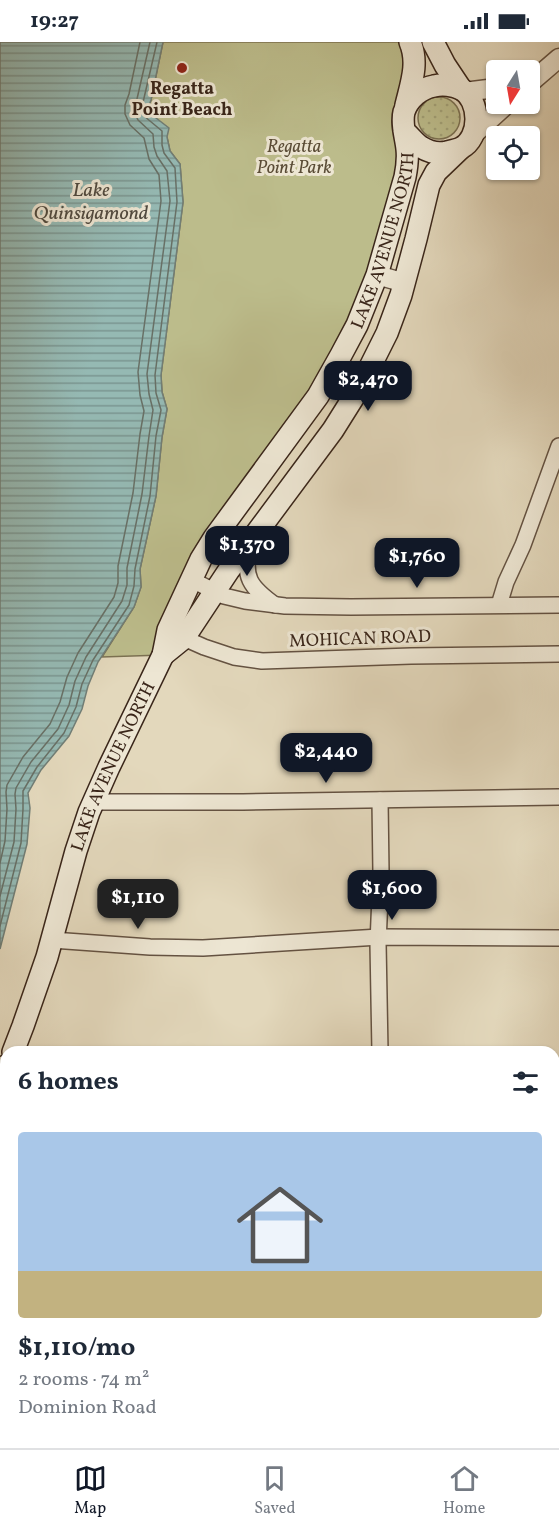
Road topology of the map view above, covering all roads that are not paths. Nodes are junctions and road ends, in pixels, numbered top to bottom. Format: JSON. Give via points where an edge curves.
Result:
{"nodes":[{"id":1,"x":410,"y":42,"type":"edge"},
{"id":2,"x":433,"y":42,"type":"edge"},
{"id":3,"x":559,"y":58,"type":"edge"},
{"id":4,"x":540,"y":71,"type":"edge"},
{"id":5,"x":486,"y":89,"type":"edge"},
{"id":6,"x":463,"y":90,"type":"junction"},
{"id":7,"x":496,"y":114,"type":"edge"},
{"id":8,"x":404,"y":120,"type":"junction"},
{"id":9,"x":467,"y":142,"type":"junction"},
{"id":10,"x":377,"y":275,"type":"junction"},
{"id":11,"x":405,"y":283,"type":"junction"},
{"id":12,"x":559,"y":446,"type":"edge"},
{"id":13,"x":251,"y":541,"type":"junction"},
{"id":14,"x":192,"y":580,"type":"junction"},
{"id":15,"x":214,"y":592,"type":"junction"},
{"id":16,"x":558,"y":603,"type":"edge"},
{"id":17,"x":275,"y":605,"type":"junction"},
{"id":18,"x":499,"y":605,"type":"junction"},
{"id":19,"x":176,"y":634,"type":"junction"},
{"id":20,"x":559,"y":654,"type":"edge"},
{"id":21,"x":559,"y":797,"type":"edge"},
{"id":22,"x":380,"y":800,"type":"junction"},
{"id":23,"x":93,"y":802,"type":"junction"},
{"id":24,"x":378,"y":937,"type":"junction"},
{"id":25,"x":559,"y":938,"type":"edge"},
{"id":26,"x":52,"y":940,"type":"junction"},
{"id":27,"x":15,"y":1046,"type":"edge"},
{"id":28,"x":380,"y":1046,"type":"edge"}],
"edges":[{"from":1,"to":8,"type":"main road","name":"LAKE AVENUE NORTH","via":[[415,68]]},
{"from":2,"to":6,"type":"main road"},
{"from":3,"to":4,"type":"street"},
{"from":5,"to":6,"type":"street"},
{"from":6,"to":8,"type":"main road","via":[[448,85],[426,88],[417,93]]},
{"from":6,"to":9,"type":"main road","via":[[475,110],[476,121]]},
{"from":7,"to":9,"type":"street"},
{"from":8,"to":9,"type":"main road","via":[[420,146],[429,151],[443,153]]},
{"from":8,"to":10,"type":"main road","name":"LAKE AVENUE NORTH","via":[[405,177]]},
{"from":9,"to":11,"type":"main road","name":"LAKE AVENUE NORTH","via":[[436,172],[429,185]]},
{"from":10,"to":11,"type":"street"},
{"from":10,"to":14,"type":"main road","name":"LAKE AVENUE NORTH","via":[[357,325],[318,396],[214,538]]},
{"from":11,"to":13,"type":"main road","name":"LAKE AVENUE NORTH","via":[[387,333],[360,387]]},
{"from":12,"to":18,"type":"street"},
{"from":13,"to":15,"type":"main road","name":"LAKE AVENUE NORTH"},
{"from":13,"to":17,"type":"street","via":[[248,577],[261,595]]},
{"from":14,"to":15,"type":"street"},
{"from":14,"to":19,"type":"main road","name":"LAKE AVENUE NORTH"},
{"from":15,"to":17,"type":"street"},
{"from":15,"to":19,"type":"main road","name":"LAKE AVENUE NORTH"},
{"from":16,"to":18,"type":"street"},
{"from":17,"to":18,"type":"street"},
{"from":19,"to":20,"type":"street","name":"MOHICAN ROAD","via":[[234,657],[261,661]]},
{"from":19,"to":23,"type":"main road","name":"LAKE AVENUE NORTH"},
{"from":21,"to":22,"type":"street"},
{"from":22,"to":23,"type":"street"},
{"from":22,"to":24,"type":"street"},
{"from":23,"to":26,"type":"main road","name":"LAKE AVENUE NORTH"},
{"from":24,"to":25,"type":"street"},
{"from":24,"to":26,"type":"street","via":[[203,948]]},
{"from":24,"to":28,"type":"street"},
{"from":26,"to":27,"type":"main road","name":"LAKE AVENUE NORTH"}]}
